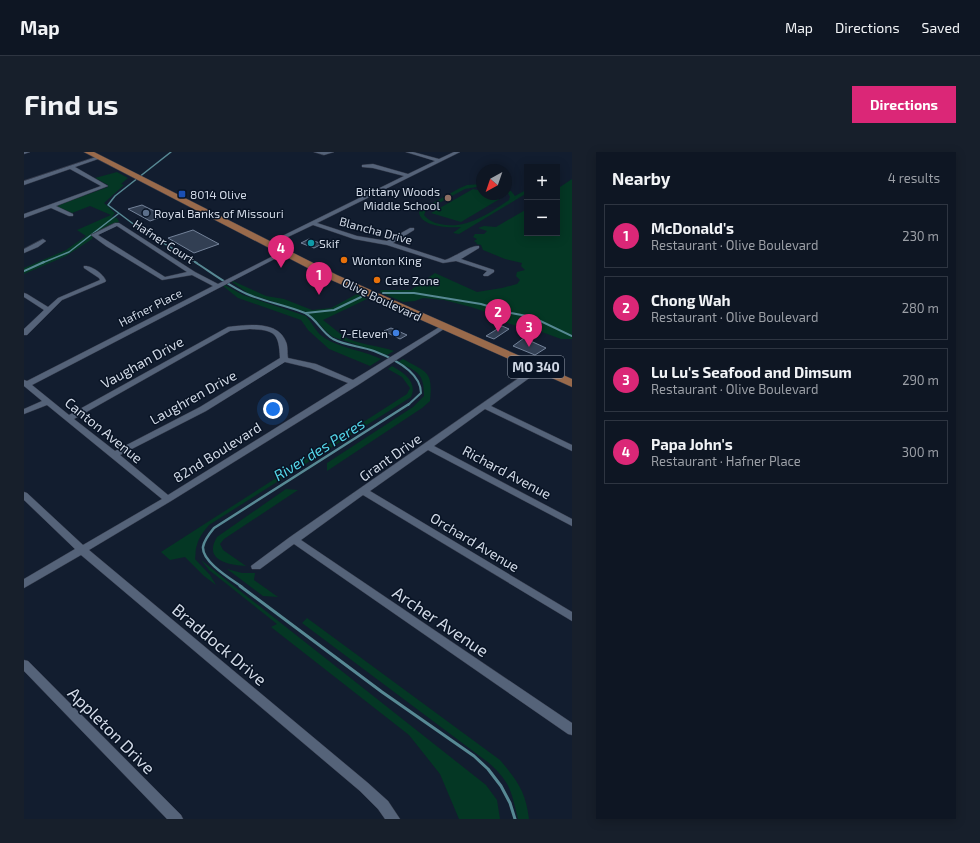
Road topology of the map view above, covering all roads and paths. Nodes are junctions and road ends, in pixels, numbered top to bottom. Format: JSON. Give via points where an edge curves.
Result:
{"nodes":[{"id":1,"x":28,"y":152,"type":"edge"},
{"id":2,"x":88,"y":152,"type":"edge"},
{"id":3,"x":316,"y":152,"type":"edge"},
{"id":4,"x":408,"y":152,"type":"edge"},
{"id":5,"x":458,"y":152,"type":"edge"},
{"id":6,"x":24,"y":153,"type":"edge"},
{"id":7,"x":329,"y":154,"type":"edge"},
{"id":8,"x":99,"y":158,"type":"junction"},
{"id":9,"x":440,"y":161,"type":"junction"},
{"id":10,"x":364,"y":166,"type":"dead end"},
{"id":11,"x":71,"y":167,"type":"junction"},
{"id":12,"x":408,"y":176,"type":"junction"},
{"id":13,"x":24,"y":183,"type":"edge"},
{"id":14,"x":51,"y":206,"type":"junction"},
{"id":15,"x":24,"y":216,"type":"edge"},
{"id":16,"x":72,"y":216,"type":"dead end"},
{"id":17,"x":313,"y":223,"type":"junction"},
{"id":18,"x":412,"y":229,"type":"dead end"},
{"id":19,"x":42,"y":241,"type":"dead end"},
{"id":20,"x":388,"y":243,"type":"junction"},
{"id":21,"x":269,"y":244,"type":"junction"},
{"id":22,"x":477,"y":247,"type":"dead end"},
{"id":23,"x":24,"y":251,"type":"edge"},
{"id":24,"x":285,"y":252,"type":"junction"},
{"id":25,"x":456,"y":259,"type":"junction"},
{"id":26,"x":86,"y":267,"type":"dead end"},
{"id":27,"x":193,"y":273,"type":"junction"},
{"id":28,"x":486,"y":275,"type":"dead end"},
{"id":29,"x":219,"y":286,"type":"junction"},
{"id":30,"x":25,"y":295,"type":"edge"},
{"id":31,"x":48,"y":310,"type":"junction"},
{"id":32,"x":443,"y":327,"type":"junction"},
{"id":33,"x":24,"y":333,"type":"edge"},
{"id":34,"x":284,"y":359,"type":"junction"},
{"id":35,"x":539,"y":368,"type":"junction"},
{"id":36,"x":25,"y":383,"type":"edge"},
{"id":37,"x":354,"y":383,"type":"junction"},
{"id":38,"x":572,"y":383,"type":"edge"},
{"id":39,"x":48,"y":401,"type":"junction"},
{"id":40,"x":485,"y":406,"type":"junction"},
{"id":41,"x":24,"y":412,"type":"edge"},
{"id":42,"x":69,"y":418,"type":"junction"},
{"id":43,"x":428,"y":446,"type":"junction"},
{"id":44,"x":572,"y":448,"type":"edge"},
{"id":45,"x":114,"y":455,"type":"junction"},
{"id":46,"x":363,"y":491,"type":"junction"},
{"id":47,"x":24,"y":495,"type":"edge"},
{"id":48,"x":168,"y":499,"type":"junction"},
{"id":49,"x":572,"y":523,"type":"edge"},
{"id":50,"x":293,"y":539,"type":"junction"},
{"id":51,"x":82,"y":550,"type":"junction"},
{"id":52,"x":256,"y":566,"type":"dead end"},
{"id":53,"x":24,"y":584,"type":"edge"},
{"id":54,"x":572,"y":617,"type":"edge"},
{"id":55,"x":24,"y":664,"type":"edge"},
{"id":56,"x":572,"y":730,"type":"edge"},
{"id":57,"x":176,"y":819,"type":"edge"},
{"id":58,"x":393,"y":819,"type":"edge"}],
"edges":[{"from":1,"to":6,"type":"street"},
{"from":2,"to":8,"type":"main road","name":"Olive Boulevard","number":"MO 340"},
{"from":3,"to":7,"type":"street"},
{"from":4,"to":9,"type":"street"},
{"from":5,"to":9,"type":"street"},
{"from":8,"to":11,"type":"street"},
{"from":8,"to":21,"type":"main road","name":"Olive Boulevard","number":"MO 340"},
{"from":9,"to":12,"type":"street"},
{"from":10,"to":12,"type":"street"},
{"from":11,"to":13,"type":"street"},
{"from":11,"to":14,"type":"street","via":[[105,186]]},
{"from":12,"to":17,"type":"street"},
{"from":14,"to":15,"type":"street"},
{"from":14,"to":16,"type":"street"},
{"from":17,"to":20,"type":"street","name":"Blancha Drive","via":[[356,238]]},
{"from":17,"to":21,"type":"street"},
{"from":18,"to":20,"type":"street"},
{"from":19,"to":23,"type":"street"},
{"from":20,"to":25,"type":"street","name":"Blancha Drive","via":[[446,262]]},
{"from":21,"to":24,"type":"main road","name":"Olive Boulevard","number":"MO 340"},
{"from":22,"to":25,"type":"street"},
{"from":24,"to":29,"type":"street","name":"Hafner Place"},
{"from":24,"to":32,"type":"main road","name":"Olive Boulevard","number":"MO 340","via":[[337,279]]},
{"from":25,"to":28,"type":"street","via":[[492,271]]},
{"from":26,"to":31,"type":"street","via":[[105,279],[68,295]]},
{"from":27,"to":27,"type":"street","name":"Hafner Court","via":[[164,279],[94,235],[117,224]]},
{"from":27,"to":29,"type":"street","name":"Hafner Court"},
{"from":29,"to":36,"type":"street","name":"Hafner Place"},
{"from":30,"to":31,"type":"street"},
{"from":31,"to":33,"type":"street"},
{"from":32,"to":35,"type":"main road","name":"Olive Boulevard","number":"MO 340"},
{"from":32,"to":37,"type":"street","name":"82nd Boulevard"},
{"from":34,"to":37,"type":"street","via":[[313,366]]},
{"from":34,"to":42,"type":"street","name":"Vaughan Drive","via":[[283,342],[278,334],[254,327],[228,329]]},
{"from":34,"to":45,"type":"street","name":"Laughren Drive","via":[[203,409]]},
{"from":35,"to":38,"type":"main road","name":"Olive Boulevard","number":"MO 340"},
{"from":35,"to":40,"type":"street","name":"Grant Drive"},
{"from":36,"to":39,"type":"street","name":"Canton Avenue"},
{"from":37,"to":48,"type":"street","name":"82nd Boulevard"},
{"from":39,"to":41,"type":"street"},
{"from":39,"to":42,"type":"street","name":"Canton Avenue"},
{"from":40,"to":43,"type":"street","name":"Grant Drive"},
{"from":40,"to":44,"type":"street"},
{"from":42,"to":45,"type":"street","name":"Canton Avenue"},
{"from":43,"to":46,"type":"street","name":"Grant Drive"},
{"from":43,"to":49,"type":"street","name":"Richard Avenue"},
{"from":45,"to":48,"type":"street","name":"Canton Avenue"},
{"from":46,"to":50,"type":"street","name":"Grant Drive"},
{"from":46,"to":54,"type":"street","name":"Orchard Avenue"},
{"from":47,"to":51,"type":"street","name":"Braddock Drive"},
{"from":48,"to":51,"type":"street","name":"82nd Boulevard"},
{"from":50,"to":52,"type":"street","name":"Grant Drive"},
{"from":50,"to":56,"type":"street","name":"Archer Avenue"},
{"from":51,"to":53,"type":"street","name":"82nd Boulevard"},
{"from":51,"to":58,"type":"street","name":"Braddock Drive","via":[[384,805]]},
{"from":55,"to":57,"type":"street","name":"Appleton Drive"}]}
